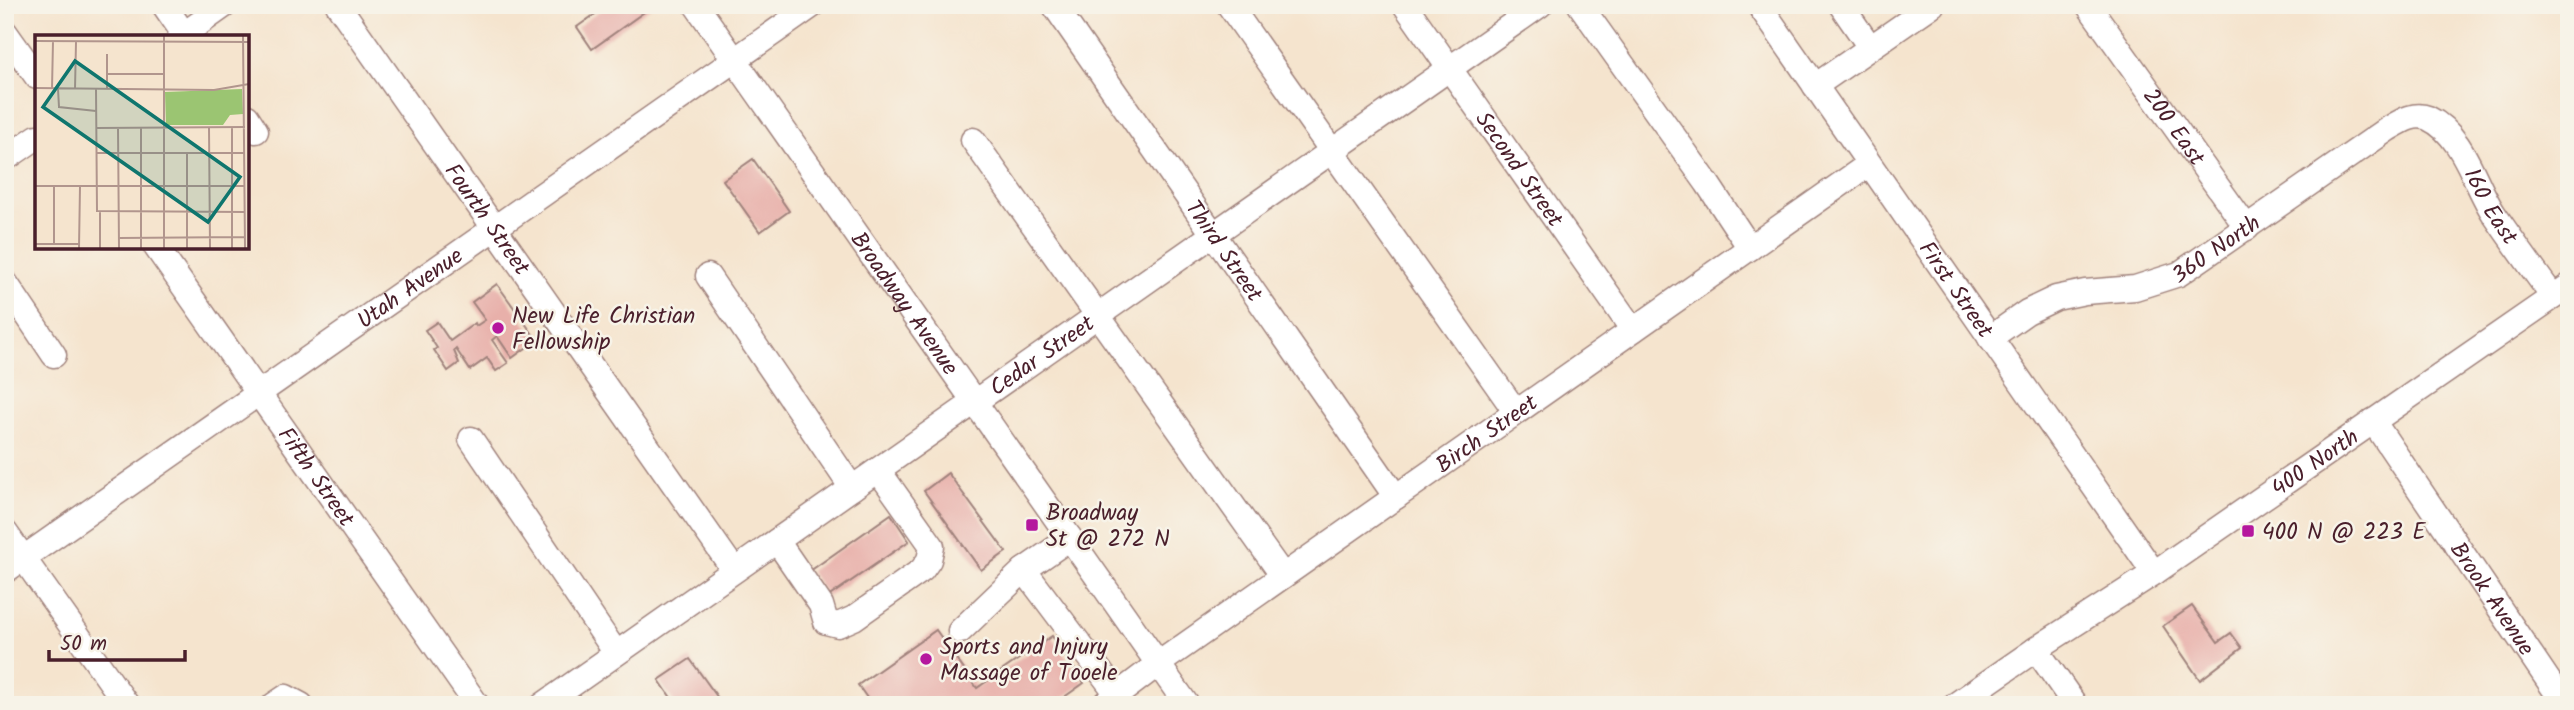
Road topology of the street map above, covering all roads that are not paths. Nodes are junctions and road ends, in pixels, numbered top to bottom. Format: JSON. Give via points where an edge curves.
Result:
{"nodes":[{"id":1,"x":164,"y":5,"type":"edge"},
{"id":2,"x":225,"y":5,"type":"edge"},
{"id":3,"x":338,"y":5,"type":"edge"},
{"id":4,"x":696,"y":5,"type":"edge"},
{"id":5,"x":813,"y":5,"type":"edge"},
{"id":6,"x":1054,"y":5,"type":"edge"},
{"id":7,"x":1229,"y":5,"type":"edge"},
{"id":8,"x":1405,"y":5,"type":"edge"},
{"id":9,"x":1540,"y":5,"type":"edge"},
{"id":10,"x":1580,"y":5,"type":"edge"},
{"id":11,"x":1759,"y":5,"type":"edge"},
{"id":12,"x":1841,"y":5,"type":"edge"},
{"id":13,"x":1922,"y":8,"type":"edge"},
{"id":14,"x":2095,"y":15,"type":"edge"},
{"id":15,"x":5,"y":32,"type":"edge"},
{"id":16,"x":182,"y":35,"type":"edge"},
{"id":17,"x":184,"y":35,"type":"edge"},
{"id":18,"x":1870,"y":47,"type":"junction"},
{"id":19,"x":734,"y":60,"type":"junction"},
{"id":20,"x":1450,"y":68,"type":"junction"},
{"id":21,"x":35,"y":74,"type":"edge"},
{"id":22,"x":1815,"y":86,"type":"junction"},
{"id":23,"x":2426,"y":117,"type":"joint"},
{"id":24,"x":35,"y":138,"type":"edge"},
{"id":25,"x":974,"y":140,"type":"dead end"},
{"id":26,"x":1330,"y":152,"type":"junction"},
{"id":27,"x":5,"y":159,"type":"edge"},
{"id":28,"x":1868,"y":165,"type":"junction"},
{"id":29,"x":494,"y":228,"type":"junction"},
{"id":30,"x":2247,"y":228,"type":"junction"},
{"id":31,"x":1214,"y":233,"type":"junction"},
{"id":32,"x":157,"y":248,"type":"edge"},
{"id":33,"x":1750,"y":248,"type":"junction"},
{"id":34,"x":708,"y":276,"type":"dead end"},
{"id":35,"x":5,"y":282,"type":"edge"},
{"id":36,"x":2561,"y":292,"type":"edge"},
{"id":37,"x":1097,"y":315,"type":"junction"},
{"id":38,"x":1633,"y":330,"type":"junction"},
{"id":39,"x":1990,"y":338,"type":"junction"},
{"id":40,"x":54,"y":355,"type":"dead end"},
{"id":41,"x":258,"y":393,"type":"junction"},
{"id":42,"x":974,"y":402,"type":"junction"},
{"id":43,"x":1516,"y":412,"type":"junction"},
{"id":44,"x":2373,"y":421,"type":"junction"},
{"id":45,"x":471,"y":439,"type":"dead end"},
{"id":46,"x":878,"y":470,"type":"junction"},
{"id":47,"x":852,"y":488,"type":"junction"},
{"id":48,"x":1396,"y":496,"type":"junction"},
{"id":49,"x":5,"y":531,"type":"edge"},
{"id":50,"x":1070,"y":538,"type":"junction"},
{"id":51,"x":777,"y":541,"type":"junction"},
{"id":52,"x":14,"y":564,"type":"edge"},
{"id":53,"x":734,"y":570,"type":"junction"},
{"id":54,"x":1024,"y":570,"type":"junction"},
{"id":55,"x":2154,"y":573,"type":"junction"},
{"id":56,"x":1283,"y":576,"type":"junction"},
{"id":57,"x":960,"y":631,"type":"dead end"},
{"id":58,"x":2036,"y":649,"type":"junction"},
{"id":59,"x":616,"y":653,"type":"junction"},
{"id":60,"x":1158,"y":664,"type":"junction"},
{"id":61,"x":1111,"y":700,"type":"edge"},
{"id":62,"x":127,"y":705,"type":"edge"},
{"id":63,"x":274,"y":705,"type":"edge"},
{"id":64,"x":301,"y":705,"type":"edge"},
{"id":65,"x":477,"y":705,"type":"edge"},
{"id":66,"x":543,"y":705,"type":"edge"},
{"id":67,"x":1187,"y":705,"type":"edge"},
{"id":68,"x":1955,"y":705,"type":"edge"},
{"id":69,"x":2075,"y":705,"type":"edge"},
{"id":70,"x":2565,"y":705,"type":"edge"}],
"edges":[{"from":1,"to":16,"type":"street"},
{"from":2,"to":17,"type":"street"},
{"from":3,"to":29,"type":"street","name":"Fourth Street"},
{"from":4,"to":19,"type":"street","name":"Broadway Avenue"},
{"from":5,"to":19,"type":"street","name":"Utah Avenue"},
{"from":6,"to":31,"type":"street","name":"Third Street"},
{"from":7,"to":26,"type":"street"},
{"from":8,"to":20,"type":"street","name":"Second Street"},
{"from":9,"to":20,"type":"street","name":"Cedar Street"},
{"from":10,"to":33,"type":"street"},
{"from":11,"to":22,"type":"street","name":"First Street"},
{"from":12,"to":18,"type":"street"},
{"from":13,"to":18,"type":"street"},
{"from":14,"to":30,"type":"street","name":"200 East"},
{"from":15,"to":21,"type":"street"},
{"from":18,"to":22,"type":"street"},
{"from":19,"to":29,"type":"street","name":"Utah Avenue"},
{"from":19,"to":42,"type":"street","name":"Broadway Avenue"},
{"from":20,"to":26,"type":"street","name":"Cedar Street"},
{"from":20,"to":38,"type":"street","name":"Second Street"},
{"from":22,"to":28,"type":"street","name":"First Street"},
{"from":23,"to":30,"type":"street","name":"360 North","via":[[2407,118],[2388,129]]},
{"from":23,"to":36,"type":"street","name":"160 East","via":[[2453,141],[2493,212]]},
{"from":24,"to":27,"type":"street"},
{"from":25,"to":37,"type":"street"},
{"from":26,"to":31,"type":"street","name":"Cedar Street"},
{"from":26,"to":43,"type":"street"},
{"from":28,"to":33,"type":"street","name":"Birch Street"},
{"from":28,"to":39,"type":"street","name":"First Street"},
{"from":29,"to":41,"type":"street","name":"Utah Avenue"},
{"from":29,"to":53,"type":"street","name":"Fourth Street"},
{"from":30,"to":39,"type":"street","name":"360 North","via":[[2179,274],[2135,288],[2056,298]]},
{"from":31,"to":37,"type":"street","name":"Cedar Street"},
{"from":31,"to":48,"type":"street","name":"Third Street"},
{"from":32,"to":41,"type":"street","name":"Fifth Street"},
{"from":33,"to":38,"type":"street","name":"Birch Street"},
{"from":34,"to":47,"type":"street"},
{"from":35,"to":40,"type":"street"},
{"from":36,"to":44,"type":"street","name":"400 North"},
{"from":37,"to":42,"type":"street","name":"Cedar Street"},
{"from":37,"to":56,"type":"street"},
{"from":38,"to":43,"type":"street","name":"Birch Street"},
{"from":39,"to":55,"type":"street","name":"First Street"},
{"from":41,"to":52,"type":"street","name":"Utah Avenue"},
{"from":41,"to":65,"type":"street","name":"Fifth Street"},
{"from":42,"to":46,"type":"street","name":"Cedar Street"},
{"from":42,"to":50,"type":"street","name":"Broadway Avenue"},
{"from":43,"to":48,"type":"street","name":"Birch Street"},
{"from":44,"to":55,"type":"street","name":"400 North"},
{"from":44,"to":70,"type":"street","name":"Brook Avenue"},
{"from":45,"to":59,"type":"street"},
{"from":46,"to":47,"type":"street","name":"Cedar Street"},
{"from":46,"to":51,"type":"street","via":[[932,546],[922,570],[854,618],[838,625],[825,622],[821,605]]},
{"from":47,"to":51,"type":"street","name":"Cedar Street"},
{"from":48,"to":56,"type":"street","name":"Birch Street"},
{"from":49,"to":52,"type":"street"},
{"from":50,"to":54,"type":"street"},
{"from":50,"to":60,"type":"street","name":"Broadway Avenue"},
{"from":51,"to":53,"type":"street","name":"Cedar Street"},
{"from":52,"to":62,"type":"street"},
{"from":53,"to":59,"type":"street","name":"Cedar Street"},
{"from":54,"to":57,"type":"street"},
{"from":54,"to":61,"type":"street"},
{"from":55,"to":58,"type":"street","name":"400 North"},
{"from":56,"to":60,"type":"street","name":"Birch Street"},
{"from":58,"to":68,"type":"street","name":"400 North"},
{"from":58,"to":69,"type":"street"},
{"from":59,"to":66,"type":"street","name":"Cedar Street"},
{"from":60,"to":61,"type":"street","name":"Birch Street"},
{"from":60,"to":67,"type":"street","name":"Broadway Avenue"},
{"from":63,"to":64,"type":"street","via":[[286,696]]}]}
